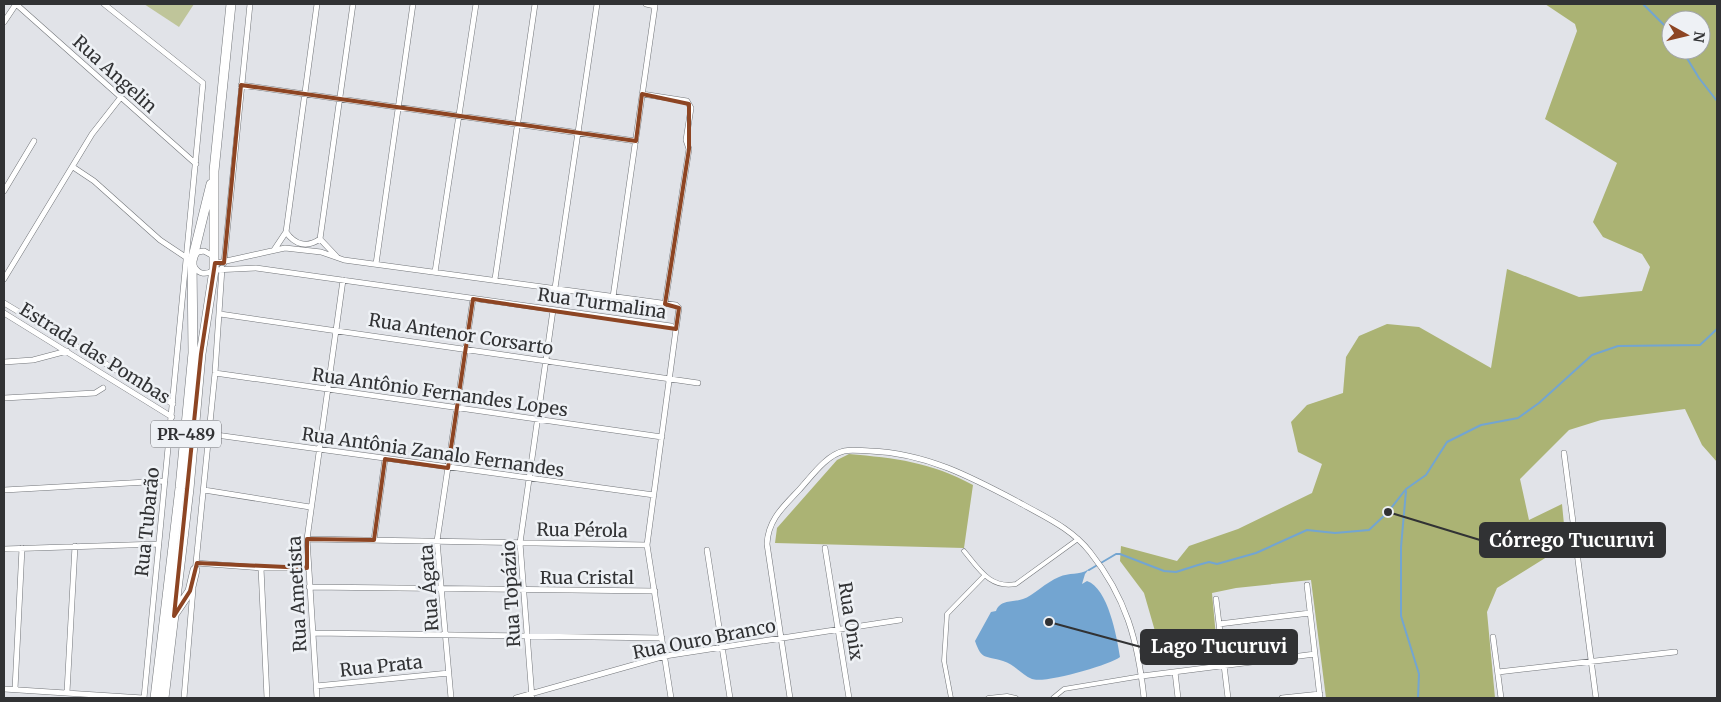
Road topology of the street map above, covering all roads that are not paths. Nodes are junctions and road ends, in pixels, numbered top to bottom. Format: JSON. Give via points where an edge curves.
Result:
{"nodes":[{"id":1,"x":16,"y":4,"type":"edge"},
{"id":2,"x":104,"y":4,"type":"edge"},
{"id":3,"x":231,"y":4,"type":"edge"},
{"id":4,"x":250,"y":4,"type":"edge"},
{"id":5,"x":317,"y":4,"type":"edge"},
{"id":6,"x":353,"y":4,"type":"edge"},
{"id":7,"x":413,"y":4,"type":"edge"},
{"id":8,"x":476,"y":4,"type":"edge"},
{"id":9,"x":535,"y":4,"type":"edge"},
{"id":10,"x":597,"y":4,"type":"edge"},
{"id":11,"x":646,"y":4,"type":"edge"},
{"id":12,"x":4,"y":22,"type":"edge"},
{"id":13,"x":242,"y":85,"type":"junction"},
{"id":14,"x":304,"y":94,"type":"junction"},
{"id":15,"x":642,"y":94,"type":"junction"},
{"id":16,"x":121,"y":97,"type":"junction"},
{"id":17,"x":340,"y":99,"type":"junction"},
{"id":18,"x":398,"y":107,"type":"junction"},
{"id":19,"x":459,"y":116,"type":"junction"},
{"id":20,"x":518,"y":124,"type":"junction"},
{"id":21,"x":578,"y":133,"type":"junction"},
{"id":22,"x":34,"y":141,"type":"dead end"},
{"id":23,"x":636,"y":141,"type":"junction"},
{"id":24,"x":196,"y":164,"type":"junction"},
{"id":25,"x":73,"y":167,"type":"junction"},
{"id":26,"x":214,"y":171,"type":"junction"},
{"id":27,"x":4,"y":191,"type":"edge"},
{"id":28,"x":286,"y":232,"type":"junction"},
{"id":29,"x":320,"y":239,"type":"junction"},
{"id":30,"x":274,"y":251,"type":"junction"},
{"id":31,"x":338,"y":258,"type":"junction"},
{"id":32,"x":189,"y":260,"type":"junction"},
{"id":33,"x":220,"y":264,"type":"junction"},
{"id":34,"x":376,"y":264,"type":"junction"},
{"id":35,"x":435,"y":272,"type":"junction"},
{"id":36,"x":4,"y":279,"type":"edge"},
{"id":37,"x":495,"y":279,"type":"junction"},
{"id":38,"x":344,"y":280,"type":"junction"},
{"id":39,"x":555,"y":288,"type":"junction"},
{"id":40,"x":613,"y":297,"type":"junction"},
{"id":41,"x":473,"y":299,"type":"junction"},
{"id":42,"x":4,"y":303,"type":"edge"},
{"id":43,"x":665,"y":304,"type":"junction"},
{"id":44,"x":553,"y":310,"type":"junction"},
{"id":45,"x":4,"y":313,"type":"edge"},
{"id":46,"x":220,"y":314,"type":"junction"},
{"id":47,"x":336,"y":329,"type":"junction"},
{"id":48,"x":676,"y":329,"type":"junction"},
{"id":49,"x":466,"y":349,"type":"junction"},
{"id":50,"x":67,"y":352,"type":"junction"},
{"id":51,"x":546,"y":361,"type":"junction"},
{"id":52,"x":4,"y":362,"type":"edge"},
{"id":53,"x":215,"y":373,"type":"junction"},
{"id":54,"x":670,"y":378,"type":"junction"},
{"id":55,"x":698,"y":383,"type":"dead end"},
{"id":56,"x":107,"y":384,"type":"junction"},
{"id":57,"x":328,"y":390,"type":"junction"},
{"id":58,"x":4,"y":398,"type":"edge"},
{"id":59,"x":173,"y":404,"type":"junction"},
{"id":60,"x":457,"y":408,"type":"junction"},
{"id":61,"x":172,"y":417,"type":"junction"},
{"id":62,"x":536,"y":420,"type":"junction"},
{"id":63,"x":208,"y":434,"type":"junction"},
{"id":64,"x":662,"y":437,"type":"junction"},
{"id":65,"x":319,"y":450,"type":"junction"},
{"id":66,"x":1564,"y":452,"type":"dead end"},
{"id":67,"x":385,"y":459,"type":"junction"},
{"id":68,"x":448,"y":468,"type":"junction"},
{"id":69,"x":528,"y":480,"type":"junction"},
{"id":70,"x":166,"y":481,"type":"junction"},
{"id":71,"x":4,"y":490,"type":"edge"},
{"id":72,"x":204,"y":490,"type":"junction"},
{"id":73,"x":654,"y":495,"type":"junction"},
{"id":74,"x":310,"y":507,"type":"junction"},
{"id":75,"x":1078,"y":538,"type":"junction"},
{"id":76,"x":306,"y":539,"type":"junction"},
{"id":77,"x":374,"y":540,"type":"junction"},
{"id":78,"x":438,"y":541,"type":"junction"},
{"id":79,"x":520,"y":543,"type":"junction"},
{"id":80,"x":159,"y":544,"type":"junction"},
{"id":81,"x":647,"y":545,"type":"junction"},
{"id":82,"x":75,"y":546,"type":"junction"},
{"id":83,"x":22,"y":548,"type":"junction"},
{"id":84,"x":825,"y":548,"type":"dead end"},
{"id":85,"x":4,"y":549,"type":"edge"},
{"id":86,"x":707,"y":550,"type":"dead end"},
{"id":87,"x":964,"y":551,"type":"dead end"},
{"id":88,"x":195,"y":566,"type":"junction"},
{"id":89,"x":261,"y":568,"type":"junction"},
{"id":90,"x":307,"y":568,"type":"junction"},
{"id":91,"x":984,"y":576,"type":"junction"},
{"id":92,"x":1307,"y":585,"type":"dead end"},
{"id":93,"x":309,"y":588,"type":"junction"},
{"id":94,"x":442,"y":589,"type":"junction"},
{"id":95,"x":523,"y":590,"type":"junction"},
{"id":96,"x":656,"y":591,"type":"junction"},
{"id":97,"x":1216,"y":599,"type":"dead end"},
{"id":98,"x":1310,"y":613,"type":"junction"},
{"id":99,"x":174,"y":616,"type":"junction"},
{"id":100,"x":900,"y":620,"type":"dead end"},
{"id":101,"x":1219,"y":624,"type":"junction"},
{"id":102,"x":839,"y":629,"type":"junction"},
{"id":103,"x":313,"y":633,"type":"junction"},
{"id":104,"x":446,"y":634,"type":"junction"},
{"id":105,"x":527,"y":636,"type":"junction"},
{"id":106,"x":1493,"y":637,"type":"dead end"},
{"id":107,"x":662,"y":638,"type":"junction"},
{"id":108,"x":781,"y":638,"type":"junction"},
{"id":109,"x":723,"y":647,"type":"junction"},
{"id":110,"x":1675,"y":652,"type":"dead end"},
{"id":111,"x":1315,"y":654,"type":"junction"},
{"id":112,"x":665,"y":656,"type":"junction"},
{"id":113,"x":1591,"y":660,"type":"junction"},
{"id":114,"x":1224,"y":665,"type":"junction"},
{"id":115,"x":1175,"y":672,"type":"junction"},
{"id":116,"x":1498,"y":672,"type":"junction"},
{"id":117,"x":449,"y":673,"type":"junction"},
{"id":118,"x":1142,"y":676,"type":"junction"},
{"id":119,"x":316,"y":686,"type":"junction"},
{"id":120,"x":4,"y":689,"type":"edge"},
{"id":121,"x":15,"y":689,"type":"junction"},
{"id":122,"x":67,"y":692,"type":"junction"},
{"id":123,"x":532,"y":696,"type":"edge"},
{"id":124,"x":1320,"y":696,"type":"edge"},
{"id":125,"x":144,"y":698,"type":"edge"},
{"id":126,"x":155,"y":698,"type":"edge"},
{"id":127,"x":164,"y":698,"type":"edge"},
{"id":128,"x":184,"y":698,"type":"edge"},
{"id":129,"x":267,"y":698,"type":"edge"},
{"id":130,"x":317,"y":698,"type":"edge"},
{"id":131,"x":451,"y":698,"type":"edge"},
{"id":132,"x":516,"y":698,"type":"edge"},
{"id":133,"x":671,"y":698,"type":"edge"},
{"id":134,"x":730,"y":698,"type":"edge"},
{"id":135,"x":790,"y":698,"type":"edge"},
{"id":136,"x":849,"y":698,"type":"edge"},
{"id":137,"x":951,"y":698,"type":"edge"},
{"id":138,"x":988,"y":698,"type":"edge"},
{"id":139,"x":1016,"y":698,"type":"edge"},
{"id":140,"x":1053,"y":698,"type":"edge"},
{"id":141,"x":1144,"y":698,"type":"edge"},
{"id":142,"x":1178,"y":698,"type":"edge"},
{"id":143,"x":1228,"y":698,"type":"edge"},
{"id":144,"x":1282,"y":698,"type":"edge"},
{"id":145,"x":1501,"y":698,"type":"edge"},
{"id":146,"x":1596,"y":698,"type":"edge"}],
"edges":[{"from":1,"to":12,"type":"street"},
{"from":1,"to":16,"type":"street","name":"Rua Angelin"},
{"from":2,"to":24,"type":"street","name":"Rua Tubarão","via":[[203,83]]},
{"from":3,"to":26,"type":"main road","name":"PR-489","number":"PR-489"},
{"from":4,"to":13,"type":"street"},
{"from":5,"to":14,"type":"street"},
{"from":6,"to":17,"type":"street"},
{"from":7,"to":18,"type":"street"},
{"from":8,"to":19,"type":"street"},
{"from":9,"to":20,"type":"street"},
{"from":10,"to":21,"type":"street"},
{"from":11,"to":15,"type":"street","via":[[655,6]]},
{"from":13,"to":14,"type":"street"},
{"from":13,"to":33,"type":"street"},
{"from":14,"to":17,"type":"street"},
{"from":14,"to":28,"type":"street"},
{"from":15,"to":23,"type":"street"},
{"from":15,"to":43,"type":"street","via":[[687,101],[691,108],[686,140],[689,149]]},
{"from":16,"to":24,"type":"street","name":"Rua Angelin"},
{"from":16,"to":25,"type":"street","via":[[92,134]]},
{"from":17,"to":18,"type":"street"},
{"from":17,"to":29,"type":"street"},
{"from":18,"to":19,"type":"street"},
{"from":18,"to":34,"type":"street"},
{"from":19,"to":20,"type":"street"},
{"from":19,"to":35,"type":"street"},
{"from":20,"to":21,"type":"street"},
{"from":20,"to":37,"type":"street"},
{"from":21,"to":23,"type":"street"},
{"from":21,"to":39,"type":"street"},
{"from":22,"to":27,"type":"street"},
{"from":23,"to":40,"type":"street"},
{"from":24,"to":32,"type":"street","name":"Rua Tubarão"},
{"from":25,"to":32,"type":"street","via":[[160,240]]},
{"from":25,"to":36,"type":"street"},
{"from":26,"to":32,"type":"main road","name":"PR-489","number":"PR-489"},
{"from":26,"to":33,"type":"main road","name":"PR-489","number":"PR-489"},
{"from":28,"to":29,"type":"street","via":[[292,241],[302,245]]},
{"from":28,"to":30,"type":"street"},
{"from":29,"to":31,"type":"street"},
{"from":30,"to":31,"type":"street","via":[[301,249]]},
{"from":30,"to":33,"type":"street"},
{"from":31,"to":34,"type":"street"},
{"from":32,"to":33,"type":"street","via":[[201,273]]},
{"from":32,"to":33,"type":"street","via":[[200,251],[211,253]]},
{"from":32,"to":59,"type":"street","name":"Rua Tubarão"},
{"from":32,"to":126,"type":"main road","name":"PR-489","number":"PR-489","via":[[193,353]]},
{"from":33,"to":38,"type":"street","name":"Rua Turmalina"},
{"from":33,"to":46,"type":"street"},
{"from":33,"to":99,"type":"main road","name":"PR-489","number":"PR-489","via":[[201,354]]},
{"from":34,"to":35,"type":"street"},
{"from":35,"to":37,"type":"street"},
{"from":37,"to":39,"type":"street"},
{"from":38,"to":41,"type":"street","name":"Rua Turmalina"},
{"from":38,"to":47,"type":"street","name":"Rua Ametista"},
{"from":39,"to":40,"type":"street"},
{"from":40,"to":43,"type":"street"},
{"from":41,"to":44,"type":"street","name":"Rua Turmalina"},
{"from":41,"to":49,"type":"street","name":"Rua Ágata"},
{"from":42,"to":59,"type":"street"},
{"from":43,"to":48,"type":"street","via":[[679,308]]},
{"from":44,"to":48,"type":"street","name":"Rua Turmalina"},
{"from":44,"to":51,"type":"street","name":"Rua Topázio"},
{"from":45,"to":50,"type":"street","name":"Estrada das Pombas"},
{"from":46,"to":47,"type":"street","name":"Rua Antenor Corsarto"},
{"from":46,"to":53,"type":"street"},
{"from":47,"to":49,"type":"street","name":"Rua Antenor Corsarto"},
{"from":47,"to":57,"type":"street","name":"Rua Ametista"},
{"from":48,"to":54,"type":"street","name":"Rua Turmalina"},
{"from":49,"to":51,"type":"street","name":"Rua Antenor Corsarto"},
{"from":49,"to":60,"type":"street","name":"Rua Ágata"},
{"from":50,"to":52,"type":"street","via":[[33,360]]},
{"from":50,"to":56,"type":"street","name":"Estrada das Pombas"},
{"from":51,"to":54,"type":"street","name":"Rua Antenor Corsarto"},
{"from":51,"to":62,"type":"street","name":"Rua Topázio"},
{"from":53,"to":57,"type":"street","name":"Rua Antônio Fernandes Lopes"},
{"from":53,"to":63,"type":"street"},
{"from":54,"to":55,"type":"street","name":"Rua Antenor Corsarto"},
{"from":54,"to":64,"type":"street","name":"Rua Turmalina"},
{"from":56,"to":58,"type":"street","via":[[95,393]]},
{"from":56,"to":61,"type":"street","name":"Estrada das Pombas"},
{"from":57,"to":60,"type":"street","name":"Rua Antônio Fernandes Lopes"},
{"from":57,"to":65,"type":"street","name":"Rua Ametista"},
{"from":59,"to":61,"type":"street","name":"Rua Tubarão"},
{"from":60,"to":62,"type":"street","name":"Rua Antônio Fernandes Lopes"},
{"from":60,"to":68,"type":"street","name":"Rua Ágata"},
{"from":61,"to":70,"type":"street","name":"Rua Tubarão"},
{"from":62,"to":64,"type":"street","name":"Rua Antônio Fernandes Lopes"},
{"from":62,"to":69,"type":"street","name":"Rua Topázio"},
{"from":63,"to":65,"type":"street","name":"Rua Antônia Zanalo Fernandes"},
{"from":63,"to":72,"type":"street"},
{"from":64,"to":73,"type":"street","name":"Rua Turmalina"},
{"from":65,"to":67,"type":"street","name":"Rua Antônia Zanalo Fernandes"},
{"from":65,"to":74,"type":"street","name":"Rua Ametista"},
{"from":66,"to":113,"type":"street"},
{"from":67,"to":68,"type":"street","name":"Rua Antônia Zanalo Fernandes"},
{"from":67,"to":77,"type":"street"},
{"from":68,"to":69,"type":"street","name":"Rua Antônia Zanalo Fernandes"},
{"from":68,"to":78,"type":"street","name":"Rua Ágata"},
{"from":69,"to":73,"type":"street","name":"Rua Antônia Zanalo Fernandes"},
{"from":69,"to":79,"type":"street","name":"Rua Topázio"},
{"from":70,"to":71,"type":"street"},
{"from":70,"to":80,"type":"street","name":"Rua Tubarão"},
{"from":72,"to":74,"type":"street"},
{"from":72,"to":88,"type":"street"},
{"from":73,"to":81,"type":"street","name":"Rua Turmalina"},
{"from":74,"to":76,"type":"street","name":"Rua Ametista"},
{"from":75,"to":91,"type":"street","via":[[1016,584],[1004,586]]},
{"from":75,"to":108,"type":"street","via":[[956,470],[898,453],[849,450],[833,455],[770,524],[767,544]]},
{"from":75,"to":118,"type":"street","via":[[1118,594],[1128,616]]},
{"from":76,"to":77,"type":"street","name":"Rua Pérola"},
{"from":76,"to":90,"type":"street","name":"Rua Ametista"},
{"from":77,"to":78,"type":"street","name":"Rua Pérola"},
{"from":78,"to":79,"type":"street","name":"Rua Pérola"},
{"from":78,"to":94,"type":"street","name":"Rua Ágata"},
{"from":79,"to":81,"type":"street","name":"Rua Pérola"},
{"from":79,"to":95,"type":"street","name":"Rua Topázio"},
{"from":80,"to":82,"type":"street"},
{"from":80,"to":125,"type":"street","name":"Rua Tubarão"},
{"from":81,"to":96,"type":"street","name":"Rua Turmalina"},
{"from":82,"to":83,"type":"street"},
{"from":82,"to":122,"type":"street"},
{"from":83,"to":85,"type":"street"},
{"from":83,"to":121,"type":"street"},
{"from":84,"to":102,"type":"street","name":"Rua Onix"},
{"from":86,"to":109,"type":"street"},
{"from":87,"to":91,"type":"street"},
{"from":88,"to":89,"type":"street"},
{"from":88,"to":99,"type":"main road","via":[[190,590]]},
{"from":88,"to":128,"type":"street"},
{"from":89,"to":90,"type":"street"},
{"from":89,"to":129,"type":"street"},
{"from":90,"to":93,"type":"street","name":"Rua Ametista"},
{"from":91,"to":137,"type":"street","via":[[947,614],[944,661]]},
{"from":92,"to":98,"type":"street"},
{"from":93,"to":94,"type":"street","name":"Rua Cristal"},
{"from":93,"to":103,"type":"street","name":"Rua Ametista"},
{"from":94,"to":95,"type":"street","name":"Rua Cristal"},
{"from":94,"to":104,"type":"street","name":"Rua Ágata"},
{"from":95,"to":96,"type":"street","name":"Rua Cristal"},
{"from":95,"to":105,"type":"street","name":"Rua Topázio"},
{"from":96,"to":107,"type":"street","name":"Rua Turmalina"},
{"from":97,"to":101,"type":"street"},
{"from":98,"to":101,"type":"street"},
{"from":98,"to":111,"type":"street"},
{"from":99,"to":127,"type":"main road","name":"PR-489","number":"PR-489"},
{"from":100,"to":102,"type":"street","name":"Rua Ouro Branco"},
{"from":101,"to":114,"type":"street"},
{"from":102,"to":108,"type":"street","name":"Rua Ouro Branco"},
{"from":102,"to":136,"type":"street","name":"Rua Onix"},
{"from":103,"to":104,"type":"street"},
{"from":103,"to":119,"type":"street","name":"Rua Ametista"},
{"from":104,"to":105,"type":"street"},
{"from":104,"to":117,"type":"street","name":"Rua Ágata"},
{"from":105,"to":107,"type":"street"},
{"from":105,"to":123,"type":"street","name":"Rua Topázio"},
{"from":106,"to":116,"type":"street"},
{"from":107,"to":112,"type":"street","name":"Rua Turmalina"},
{"from":108,"to":109,"type":"street","name":"Rua Ouro Branco"},
{"from":108,"to":135,"type":"street"},
{"from":109,"to":112,"type":"street","name":"Rua Ouro Branco"},
{"from":109,"to":134,"type":"street"},
{"from":110,"to":113,"type":"street"},
{"from":111,"to":114,"type":"street"},
{"from":111,"to":124,"type":"street"},
{"from":112,"to":123,"type":"street","name":"Rua Ouro Branco"},
{"from":112,"to":133,"type":"street","name":"Rua Turmalina"},
{"from":113,"to":116,"type":"street"},
{"from":113,"to":146,"type":"street"},
{"from":114,"to":115,"type":"street"},
{"from":114,"to":143,"type":"street"},
{"from":115,"to":118,"type":"street"},
{"from":115,"to":142,"type":"street"},
{"from":116,"to":145,"type":"street"},
{"from":117,"to":119,"type":"street","name":"Rua Prata"},
{"from":117,"to":131,"type":"street","name":"Rua Ágata"},
{"from":118,"to":140,"type":"street","via":[[1064,689]]},
{"from":118,"to":141,"type":"street"},
{"from":119,"to":130,"type":"street","name":"Rua Ametista"},
{"from":120,"to":121,"type":"street"},
{"from":121,"to":122,"type":"street"},
{"from":122,"to":125,"type":"street"},
{"from":123,"to":132,"type":"street","name":"Rua Ouro Branco"},
{"from":124,"to":144,"type":"street"},
{"from":138,"to":139,"type":"street"}]}
